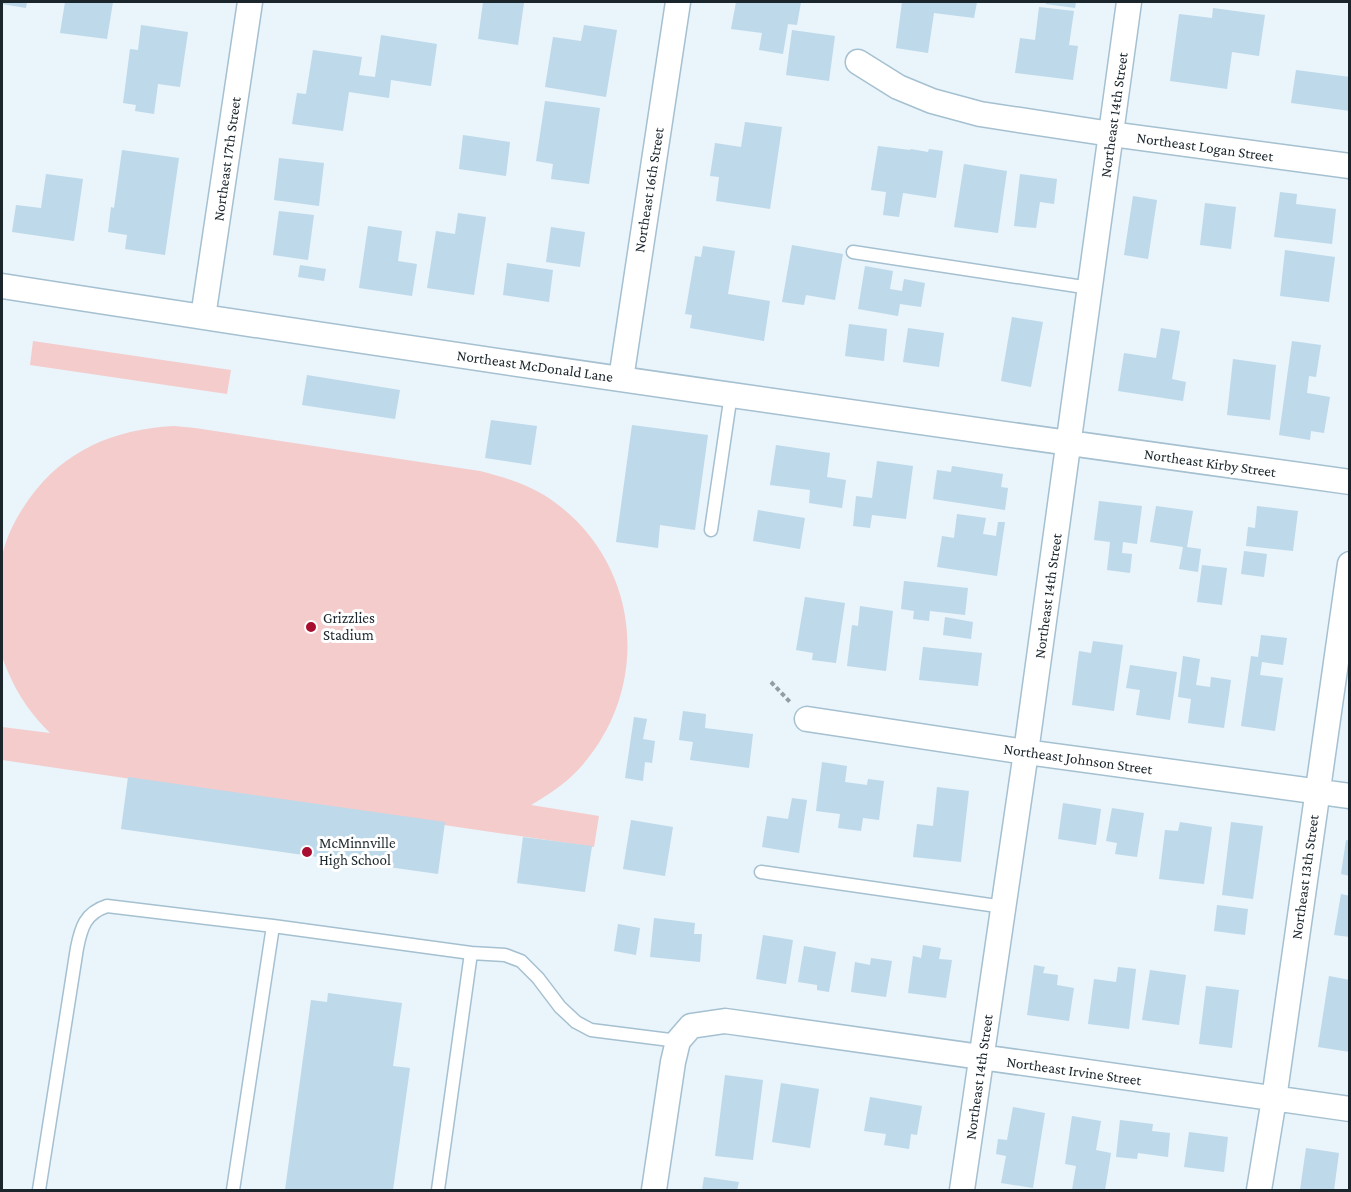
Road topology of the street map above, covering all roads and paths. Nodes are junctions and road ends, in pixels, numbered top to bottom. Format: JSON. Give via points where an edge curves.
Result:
{"nodes":[{"id":1,"x":250,"y":2,"type":"edge"},
{"id":2,"x":678,"y":2,"type":"edge"},
{"id":3,"x":1130,"y":2,"type":"edge"},
{"id":4,"x":858,"y":62,"type":"dead end"},
{"id":5,"x":1111,"y":134,"type":"junction"},
{"id":6,"x":1350,"y":166,"type":"edge"},
{"id":7,"x":853,"y":252,"type":"dead end"},
{"id":8,"x":2,"y":286,"type":"edge"},
{"id":9,"x":1090,"y":288,"type":"junction"},
{"id":10,"x":203,"y":318,"type":"junction"},
{"id":11,"x":621,"y":379,"type":"junction"},
{"id":12,"x":730,"y":394,"type":"junction"},
{"id":13,"x":1070,"y":443,"type":"junction"},
{"id":14,"x":1350,"y":482,"type":"edge"},
{"id":15,"x":711,"y":530,"type":"dead end"},
{"id":16,"x":1350,"y":564,"type":"edge"},
{"id":17,"x":807,"y":719,"type":"dead end"},
{"id":18,"x":1026,"y":752,"type":"junction"},
{"id":19,"x":1317,"y":791,"type":"junction"},
{"id":20,"x":1350,"y":796,"type":"edge"},
{"id":21,"x":761,"y":872,"type":"dead end"},
{"id":22,"x":1004,"y":907,"type":"junction"},
{"id":23,"x":273,"y":926,"type":"junction"},
{"id":24,"x":471,"y":953,"type":"junction"},
{"id":25,"x":685,"y":1033,"type":"junction"},
{"id":26,"x":982,"y":1058,"type":"junction"},
{"id":27,"x":1274,"y":1099,"type":"junction"},
{"id":28,"x":1350,"y":1109,"type":"edge"},
{"id":29,"x":39,"y":1191,"type":"edge"},
{"id":30,"x":233,"y":1191,"type":"edge"},
{"id":31,"x":438,"y":1191,"type":"edge"},
{"id":32,"x":654,"y":1191,"type":"edge"},
{"id":33,"x":962,"y":1191,"type":"edge"},
{"id":34,"x":1259,"y":1191,"type":"edge"}],
"edges":[{"from":1,"to":10,"type":"street","name":"Northeast 17th Street"},
{"from":2,"to":11,"type":"street","name":"Northeast 16th Street"},
{"from":3,"to":5,"type":"street","name":"Northeast 14th Street"},
{"from":4,"to":5,"type":"street","name":"Northeast Logan Street","via":[[898,87],[932,101],[980,114]]},
{"from":5,"to":6,"type":"street","name":"Northeast Logan Street"},
{"from":5,"to":9,"type":"street","name":"Northeast 14th Street"},
{"from":7,"to":9,"type":"lane"},
{"from":8,"to":10,"type":"street","name":"Northeast McDonald Lane"},
{"from":9,"to":13,"type":"street","name":"Northeast 14th Street"},
{"from":10,"to":11,"type":"street","name":"Northeast McDonald Lane"},
{"from":11,"to":12,"type":"street","name":"Northeast McDonald Lane"},
{"from":12,"to":13,"type":"street","name":"Northeast McDonald Lane"},
{"from":12,"to":15,"type":"lane"},
{"from":13,"to":14,"type":"street","name":"Northeast Kirby Street"},
{"from":13,"to":18,"type":"street","name":"Northeast 14th Street"},
{"from":16,"to":19,"type":"street","name":"Northeast 13th Street"},
{"from":17,"to":18,"type":"street","name":"Northeast Johnson Street"},
{"from":18,"to":19,"type":"street","name":"Northeast Johnson Street"},
{"from":18,"to":22,"type":"street","name":"Northeast 14th Street"},
{"from":19,"to":20,"type":"street","name":"Northeast Johnson Street"},
{"from":19,"to":27,"type":"street","name":"Northeast 13th Street"},
{"from":21,"to":22,"type":"lane"},
{"from":22,"to":26,"type":"street","name":"Northeast 14th Street"},
{"from":23,"to":24,"type":"lane"},
{"from":23,"to":29,"type":"lane","via":[[107,906],[97,909],[86,921],[77,948]]},
{"from":23,"to":30,"type":"lane"},
{"from":24,"to":25,"type":"lane","via":[[505,955],[521,962],[560,1007],[591,1030]]},
{"from":24,"to":31,"type":"lane"},
{"from":25,"to":26,"type":"street","name":"Northeast Irvine Street","via":[[725,1021]]},
{"from":25,"to":32,"type":"street","via":[[673,1062]]},
{"from":26,"to":27,"type":"street","name":"Northeast Irvine Street"},
{"from":26,"to":33,"type":"street","name":"Northeast 14th Street"},
{"from":27,"to":28,"type":"street","name":"Northeast Irvine Street"},
{"from":27,"to":34,"type":"street","name":"Northeast 13th Street"}]}
